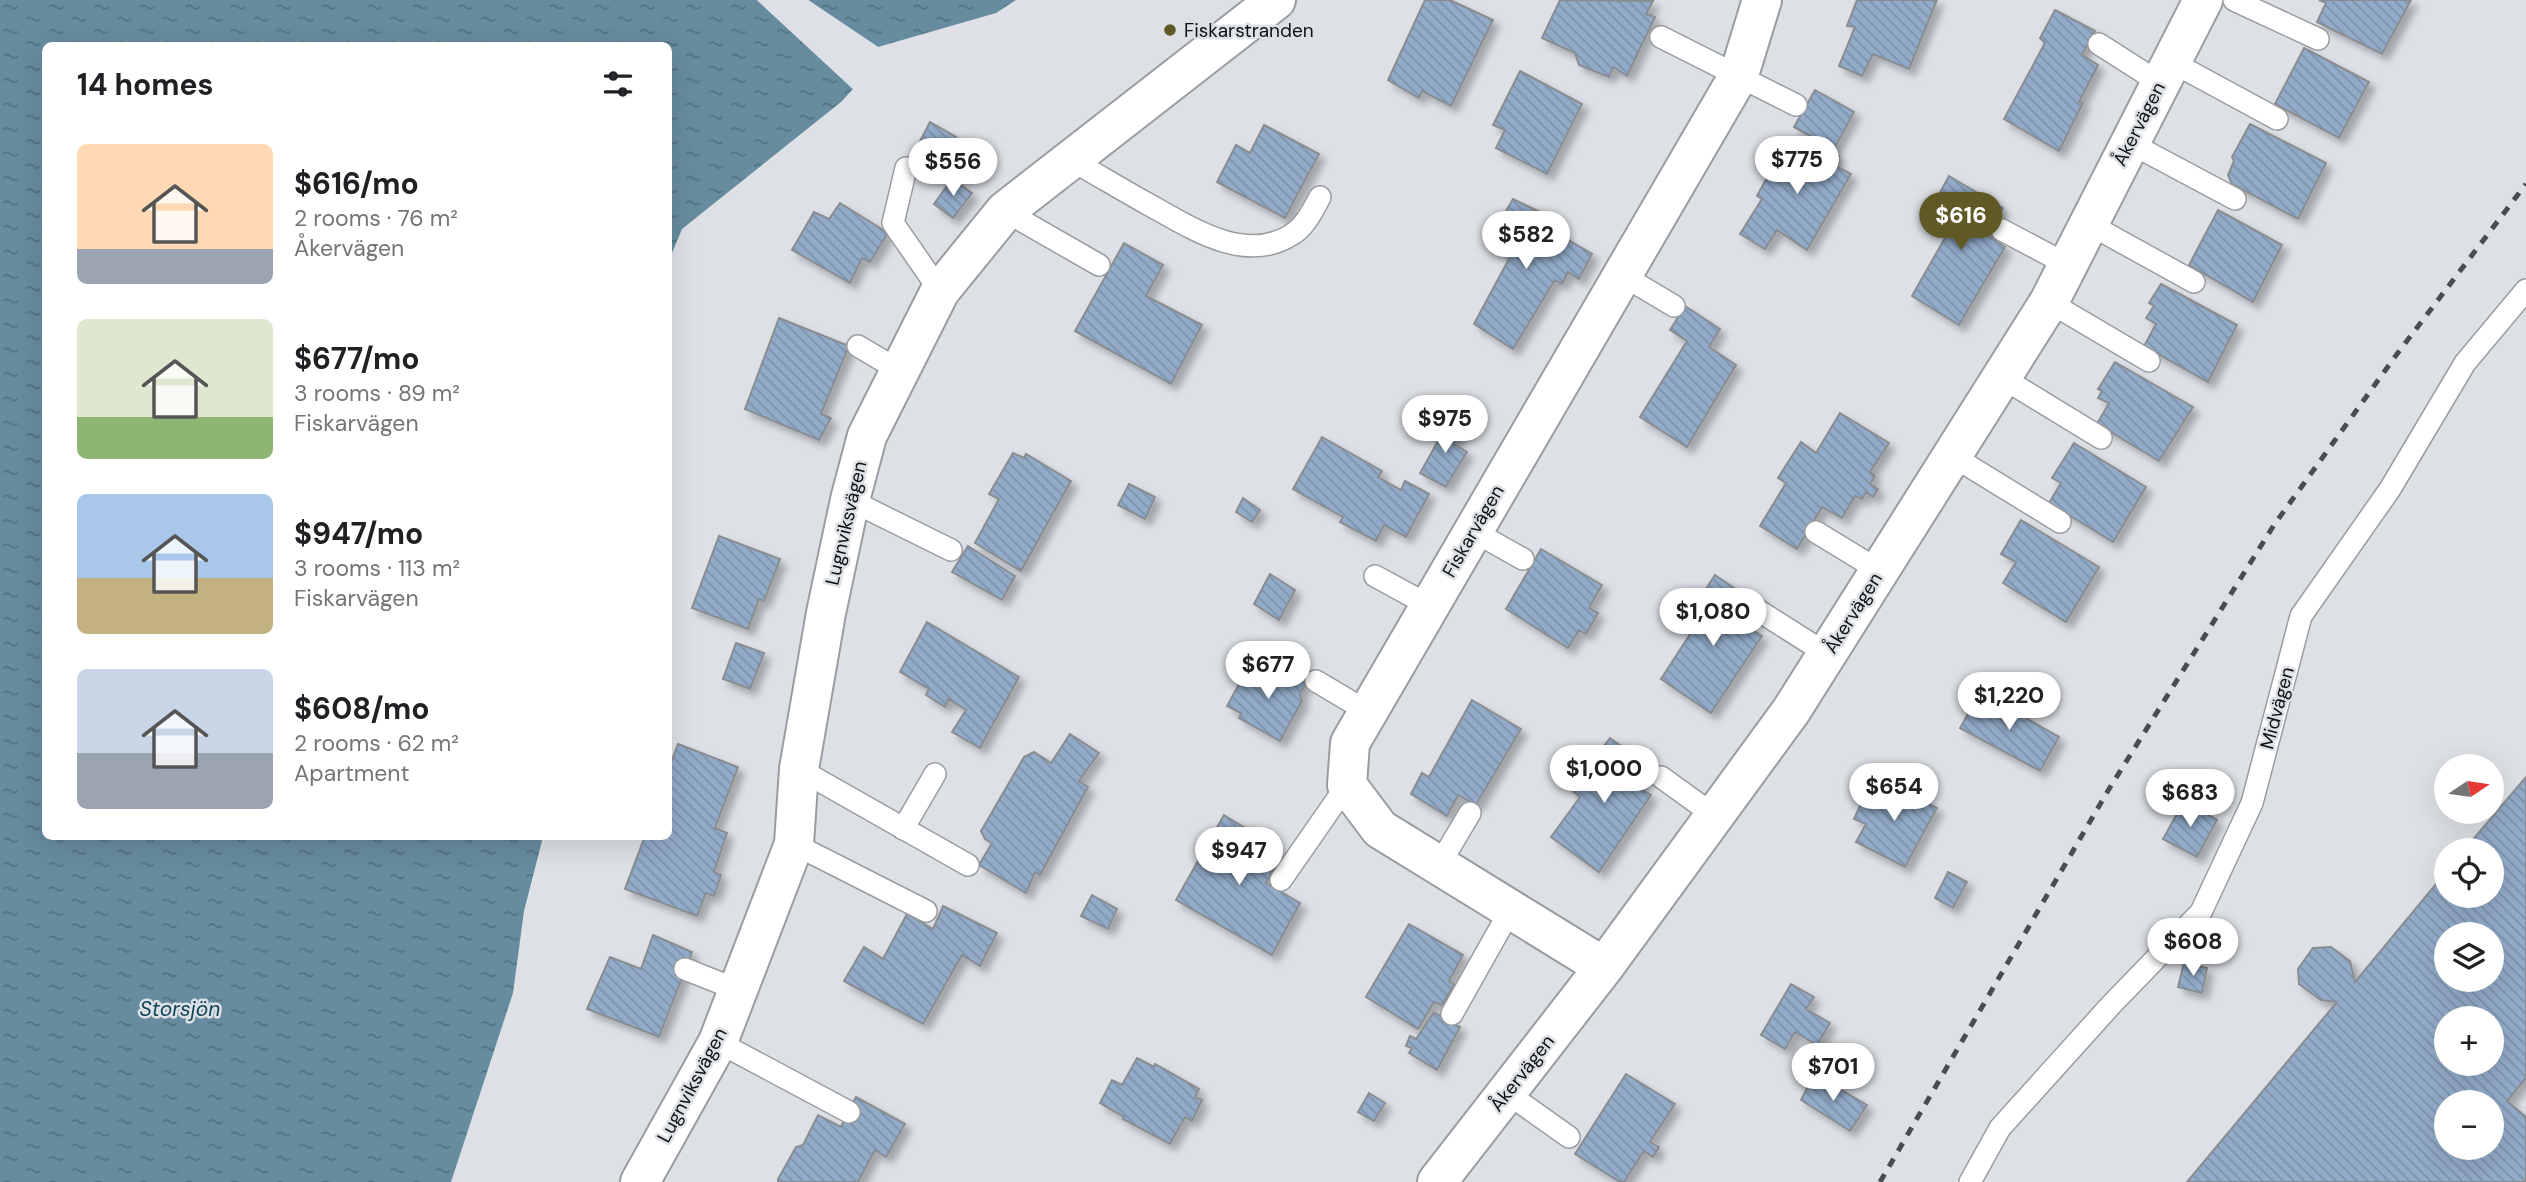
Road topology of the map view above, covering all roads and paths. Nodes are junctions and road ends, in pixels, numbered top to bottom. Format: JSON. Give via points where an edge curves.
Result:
{"nodes":[{"id":1,"x":1276,"y":0,"type":"edge"},
{"id":2,"x":1762,"y":0,"type":"edge"},
{"id":3,"x":2203,"y":0,"type":"edge"},
{"id":4,"x":2234,"y":0,"type":"edge"},
{"id":5,"x":1661,"y":37,"type":"dead end"},
{"id":6,"x":2318,"y":39,"type":"dead end"},
{"id":7,"x":2099,"y":44,"type":"dead end"},
{"id":8,"x":2165,"y":72,"type":"junction"},
{"id":9,"x":1739,"y":75,"type":"junction"},
{"id":10,"x":1796,"y":105,"type":"dead end"},
{"id":11,"x":2277,"y":119,"type":"dead end"},
{"id":12,"x":2130,"y":143,"type":"junction"},
{"id":13,"x":1071,"y":160,"type":"junction"},
{"id":14,"x":906,"y":168,"type":"dead end"},
{"id":15,"x":1321,"y":197,"type":"dead end"},
{"id":16,"x":2235,"y":199,"type":"dead end"},
{"id":17,"x":1005,"y":211,"type":"junction"},
{"id":18,"x":2089,"y":224,"type":"junction"},
{"id":19,"x":2002,"y":230,"type":"dead end"},
{"id":20,"x":1099,"y":265,"type":"dead end"},
{"id":21,"x":2068,"y":265,"type":"junction"},
{"id":22,"x":1622,"y":275,"type":"junction"},
{"id":23,"x":2193,"y":282,"type":"dead end"},
{"id":24,"x":2526,"y":290,"type":"edge"},
{"id":25,"x":940,"y":291,"type":"junction"},
{"id":26,"x":2049,"y":302,"type":"junction"},
{"id":27,"x":1674,"y":306,"type":"dead end"},
{"id":28,"x":858,"y":346,"type":"dead end"},
{"id":29,"x":2149,"y":361,"type":"dead end"},
{"id":30,"x":900,"y":371,"type":"junction"},
{"id":31,"x":2001,"y":377,"type":"junction"},
{"id":32,"x":2101,"y":438,"type":"dead end"},
{"id":33,"x":1951,"y":455,"type":"junction"},
{"id":34,"x":850,"y":500,"type":"junction"},
{"id":35,"x":2060,"y":522,"type":"dead end"},
{"id":36,"x":1473,"y":531,"type":"junction"},
{"id":37,"x":1816,"y":531,"type":"dead end"},
{"id":38,"x":951,"y":550,"type":"dead end"},
{"id":39,"x":1523,"y":559,"type":"dead end"},
{"id":40,"x":1880,"y":571,"type":"junction"},
{"id":41,"x":1376,"y":576,"type":"dead end"},
{"id":42,"x":1430,"y":606,"type":"junction"},
{"id":43,"x":1756,"y":609,"type":"dead end"},
{"id":44,"x":1827,"y":654,"type":"junction"},
{"id":45,"x":1317,"y":681,"type":"dead end"},
{"id":46,"x":1368,"y":712,"type":"junction"},
{"id":47,"x":799,"y":769,"type":"junction"},
{"id":48,"x":935,"y":774,"type":"dead end"},
{"id":49,"x":1661,"y":777,"type":"dead end"},
{"id":50,"x":1347,"y":785,"type":"junction"},
{"id":51,"x":1470,"y":813,"type":"dead end"},
{"id":52,"x":1715,"y":816,"type":"junction"},
{"id":53,"x":903,"y":829,"type":"junction"},
{"id":54,"x":794,"y":844,"type":"junction"},
{"id":55,"x":968,"y":865,"type":"dead end"},
{"id":56,"x":1439,"y":865,"type":"junction"},
{"id":57,"x":1281,"y":880,"type":"dead end"},
{"id":58,"x":1511,"y":909,"type":"junction"},
{"id":59,"x":926,"y":911,"type":"dead end"},
{"id":60,"x":1604,"y":967,"type":"junction"},
{"id":61,"x":685,"y":969,"type":"dead end"},
{"id":62,"x":738,"y":990,"type":"junction"},
{"id":63,"x":1452,"y":1014,"type":"dead end"},
{"id":64,"x":718,"y":1042,"type":"junction"},
{"id":65,"x":1507,"y":1093,"type":"junction"},
{"id":66,"x":849,"y":1112,"type":"dead end"},
{"id":67,"x":1569,"y":1136,"type":"dead end"},
{"id":68,"x":1451,"y":1178,"type":"edge"},
{"id":69,"x":640,"y":1182,"type":"edge"},
{"id":70,"x":1970,"y":1182,"type":"edge"}],
"edges":[{"from":1,"to":13,"type":"street","name":"Lugnviksvägen"},
{"from":2,"to":9,"type":"street","name":"Fiskarvägen"},
{"from":3,"to":8,"type":"street","name":"Åkervägen"},
{"from":4,"to":6,"type":"lane"},
{"from":5,"to":9,"type":"lane"},
{"from":7,"to":8,"type":"lane"},
{"from":8,"to":11,"type":"lane"},
{"from":8,"to":12,"type":"street","name":"Åkervägen"},
{"from":9,"to":10,"type":"lane"},
{"from":9,"to":22,"type":"street","name":"Fiskarvägen"},
{"from":12,"to":16,"type":"lane"},
{"from":12,"to":18,"type":"street","name":"Åkervägen"},
{"from":13,"to":15,"type":"lane","via":[[1206,236],[1235,243],[1265,246],[1293,235]]},
{"from":13,"to":17,"type":"street","name":"Lugnviksvägen"},
{"from":14,"to":25,"type":"lane","via":[[892,223]]},
{"from":17,"to":20,"type":"lane"},
{"from":17,"to":25,"type":"street","name":"Lugnviksvägen"},
{"from":18,"to":21,"type":"street","name":"Åkervägen"},
{"from":18,"to":23,"type":"lane"},
{"from":19,"to":21,"type":"lane"},
{"from":21,"to":26,"type":"street","name":"Åkervägen"},
{"from":22,"to":27,"type":"lane"},
{"from":22,"to":36,"type":"street","name":"Fiskarvägen"},
{"from":24,"to":70,"type":"lane","name":"Midvägen","via":[[2465,363],[2390,489],[2301,616],[2252,803],[2201,912],[2000,1128]]},
{"from":25,"to":30,"type":"street","name":"Lugnviksvägen"},
{"from":26,"to":29,"type":"lane"},
{"from":26,"to":31,"type":"street","name":"Åkervägen"},
{"from":28,"to":30,"type":"lane"},
{"from":30,"to":34,"type":"street","name":"Lugnviksvägen","via":[[867,436]]},
{"from":31,"to":32,"type":"lane"},
{"from":31,"to":33,"type":"street","name":"Åkervägen"},
{"from":33,"to":35,"type":"lane"},
{"from":33,"to":40,"type":"street","name":"Åkervägen"},
{"from":34,"to":38,"type":"lane"},
{"from":34,"to":47,"type":"street","name":"Lugnviksvägen"},
{"from":36,"to":39,"type":"lane"},
{"from":36,"to":42,"type":"street","name":"Fiskarvägen"},
{"from":37,"to":40,"type":"lane"},
{"from":40,"to":44,"type":"street","name":"Åkervägen"},
{"from":41,"to":42,"type":"lane"},
{"from":42,"to":46,"type":"street","name":"Fiskarvägen"},
{"from":43,"to":44,"type":"lane"},
{"from":44,"to":52,"type":"street","name":"Åkervägen"},
{"from":45,"to":46,"type":"lane"},
{"from":46,"to":50,"type":"street","name":"Fiskarvägen","via":[[1350,743]]},
{"from":47,"to":53,"type":"lane"},
{"from":47,"to":54,"type":"street","name":"Lugnviksvägen"},
{"from":48,"to":53,"type":"lane"},
{"from":49,"to":52,"type":"lane"},
{"from":50,"to":56,"type":"street","via":[[1380,829]]},
{"from":50,"to":57,"type":"lane"},
{"from":51,"to":56,"type":"lane"},
{"from":52,"to":60,"type":"street","name":"Åkervägen"},
{"from":53,"to":55,"type":"lane"},
{"from":54,"to":59,"type":"lane"},
{"from":54,"to":62,"type":"street","name":"Lugnviksvägen"},
{"from":56,"to":58,"type":"street"},
{"from":58,"to":60,"type":"street"},
{"from":58,"to":63,"type":"lane"},
{"from":60,"to":65,"type":"street","name":"Åkervägen"},
{"from":61,"to":62,"type":"lane"},
{"from":62,"to":64,"type":"street","name":"Lugnviksvägen"},
{"from":64,"to":66,"type":"lane"},
{"from":64,"to":69,"type":"street","name":"Lugnviksvägen"},
{"from":65,"to":67,"type":"lane"},
{"from":65,"to":68,"type":"street","name":"Åkervägen"}]}
